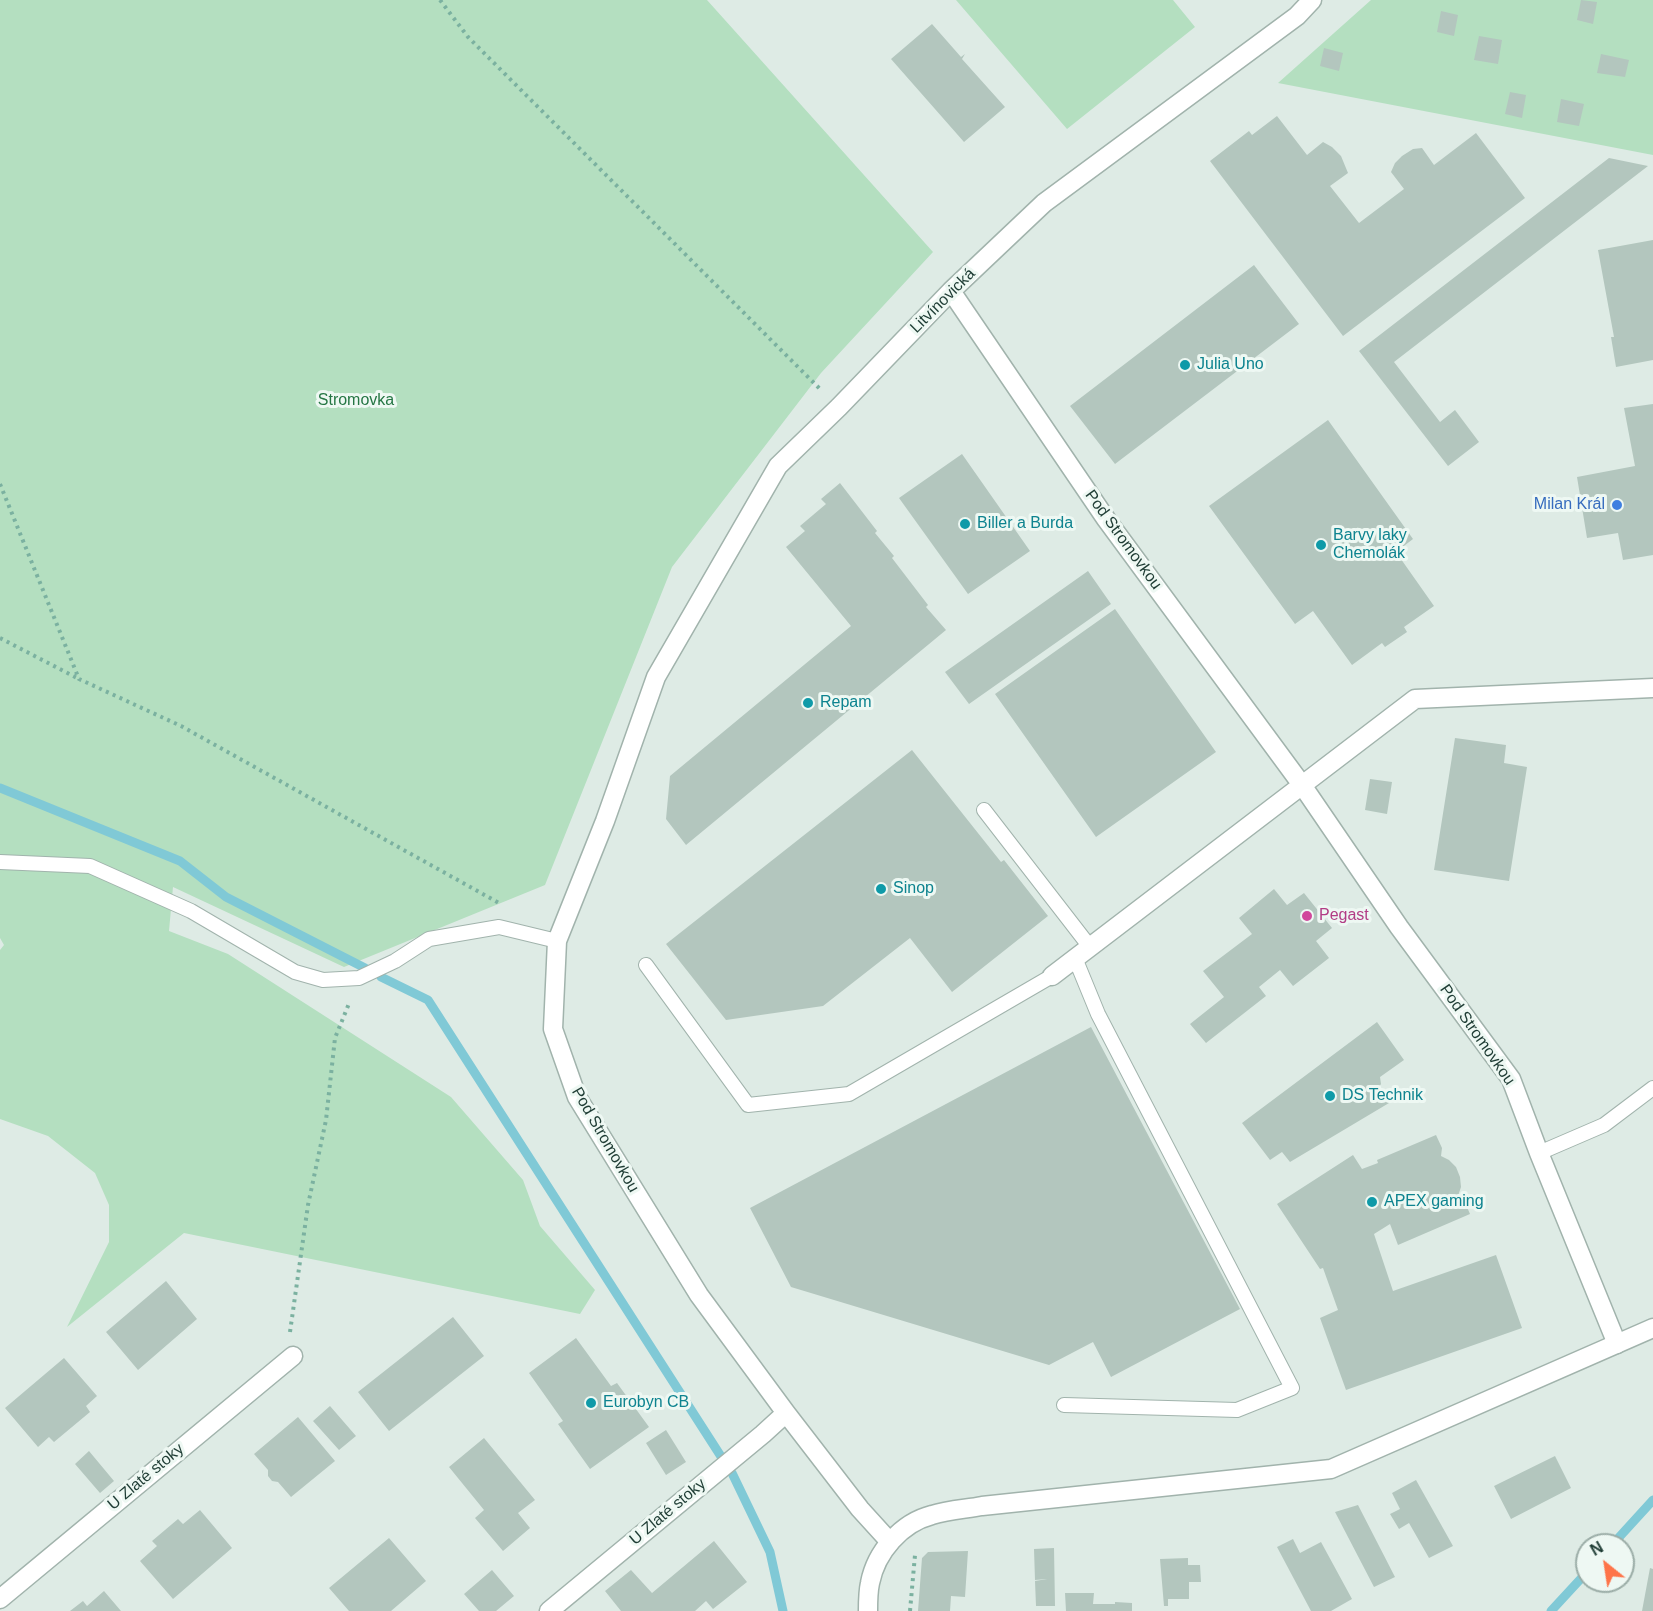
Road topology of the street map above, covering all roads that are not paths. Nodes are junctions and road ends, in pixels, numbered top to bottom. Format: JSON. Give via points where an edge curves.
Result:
{"nodes":[{"id":1,"x":1311,"y":0,"type":"edge"},
{"id":2,"x":951,"y":291,"type":"junction"},
{"id":3,"x":656,"y":677,"type":"joint"},
{"id":4,"x":1653,"y":688,"type":"edge"},
{"id":5,"x":1302,"y":785,"type":"junction"},
{"id":6,"x":984,"y":810,"type":"dead end"},
{"id":7,"x":0,"y":862,"type":"edge"},
{"id":8,"x":557,"y":941,"type":"junction"},
{"id":9,"x":1083,"y":952,"type":"junction"},
{"id":10,"x":646,"y":965,"type":"dead end"},
{"id":11,"x":1052,"y":976,"type":"joint"},
{"id":12,"x":1653,"y":1088,"type":"edge"},
{"id":13,"x":1539,"y":1154,"type":"junction"},
{"id":14,"x":1653,"y":1328,"type":"edge"},
{"id":15,"x":1617,"y":1344,"type":"junction"},
{"id":16,"x":293,"y":1356,"type":"road end"},
{"id":17,"x":1065,"y":1405,"type":"dead end"},
{"id":18,"x":786,"y":1413,"type":"junction"},
{"id":19,"x":890,"y":1542,"type":"junction"},
{"id":20,"x":0,"y":1599,"type":"edge"},
{"id":21,"x":549,"y":1611,"type":"edge"},
{"id":22,"x":868,"y":1611,"type":"edge"}],
"edges":[{"from":1,"to":2,"type":"street","name":"Litvínovická","via":[[1297,16],[1044,203]]},
{"from":2,"to":3,"type":"street","name":"Litvínovická","via":[[778,466]]},
{"from":2,"to":5,"type":"street","name":"Pod Stromovkou","via":[[1106,519]]},
{"from":3,"to":8,"type":"street","name":"Pod Stromovkou"},
{"from":4,"to":5,"type":"street","via":[[1415,699]]},
{"from":5,"to":9,"type":"street"},
{"from":5,"to":13,"type":"street","name":"Pod Stromovkou","via":[[1511,1079]]},
{"from":6,"to":9,"type":"lane"},
{"from":7,"to":8,"type":"lane","via":[[90,866],[190,911],[295,972],[323,981],[359,978],[429,939],[499,927]]},
{"from":8,"to":18,"type":"street","name":"Pod Stromovkou","via":[[554,1029],[576,1097],[699,1294]]},
{"from":9,"to":11,"type":"street"},
{"from":9,"to":17,"type":"lane","via":[[1098,1014],[1292,1388],[1237,1410]]},
{"from":10,"to":11,"type":"lane","via":[[748,1105],[849,1094]]},
{"from":12,"to":13,"type":"lane","via":[[1604,1125]]},
{"from":13,"to":15,"type":"street","name":"Pod Stromovkou"},
{"from":14,"to":15,"type":"street"},
{"from":15,"to":19,"type":"street","via":[[1331,1469],[982,1506],[931,1515],[908,1526]]},
{"from":16,"to":20,"type":"street","name":"U Zlaté stoky"},
{"from":18,"to":19,"type":"street","name":"Pod Stromovkou"},
{"from":18,"to":21,"type":"street","name":"U Zlaté stoky"},
{"from":19,"to":22,"type":"street","via":[[870,1583]]}]}
